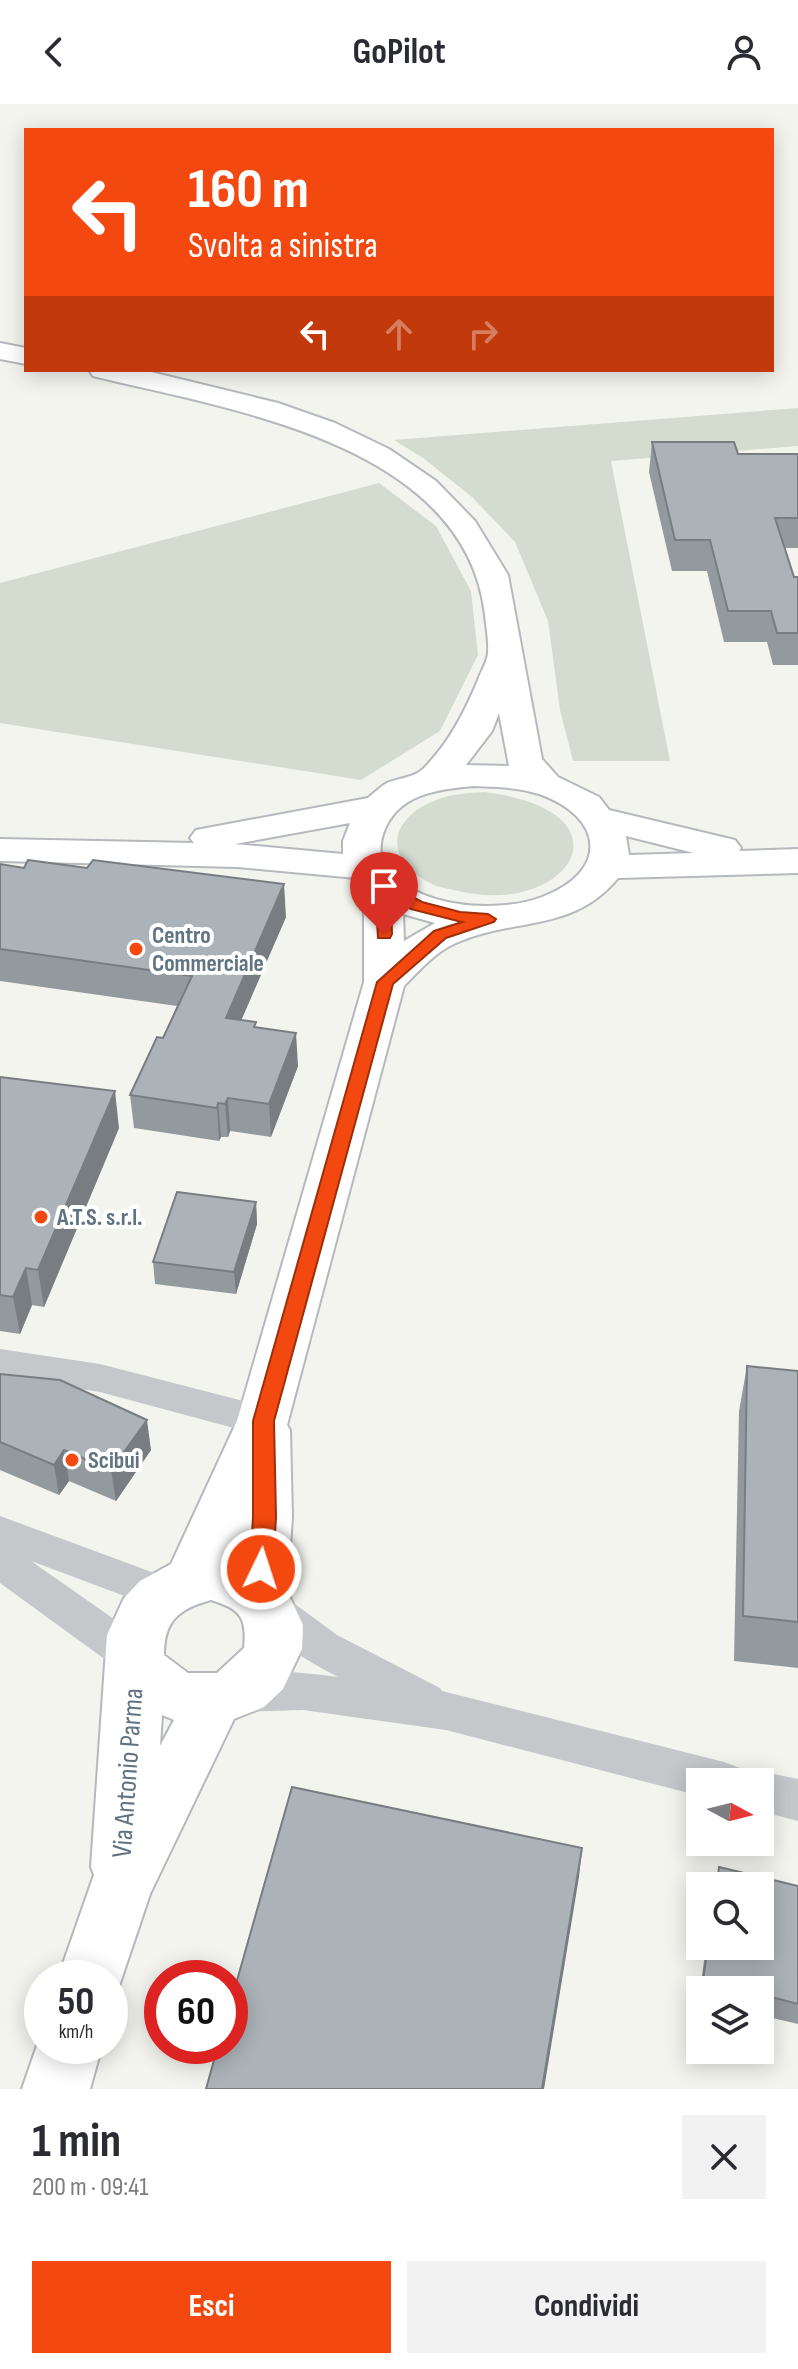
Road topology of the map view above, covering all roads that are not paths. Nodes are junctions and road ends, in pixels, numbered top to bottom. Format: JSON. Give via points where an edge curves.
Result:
{"nodes":[{"id":1,"x":0,"y":351,"type":"edge"},
{"id":2,"x":24,"y":356,"type":"edge"},
{"id":3,"x":113,"y":372,"type":"edge"},
{"id":4,"x":505,"y":654,"type":"junction"},
{"id":5,"x":436,"y":778,"type":"junction"},
{"id":6,"x":544,"y":783,"type":"junction"},
{"id":7,"x":378,"y":807,"type":"junction"},
{"id":8,"x":601,"y":819,"type":"junction"},
{"id":9,"x":0,"y":850,"type":"edge"},
{"id":10,"x":87,"y":851,"type":"junction"},
{"id":11,"x":785,"y":860,"type":"edge"},
{"id":12,"x":607,"y":867,"type":"junction"},
{"id":13,"x":375,"y":877,"type":"junction"},
{"id":14,"x":488,"y":919,"type":"junction"},
{"id":15,"x":385,"y":982,"type":"junction"},
{"id":16,"x":0,"y":1363,"type":"edge"},
{"id":17,"x":263,"y":1421,"type":"junction"},
{"id":18,"x":0,"y":1532,"type":"edge"},
{"id":19,"x":0,"y":1561,"type":"edge"},
{"id":20,"x":177,"y":1586,"type":"junction"},
{"id":21,"x":264,"y":1601,"type":"junction"},
{"id":22,"x":136,"y":1658,"type":"junction"},
{"id":23,"x":225,"y":1696,"type":"junction"},
{"id":24,"x":446,"y":1711,"type":"junction"},
{"id":25,"x":686,"y":1772,"type":"edge"},
{"id":26,"x":774,"y":1794,"type":"edge"},
{"id":27,"x":798,"y":1800,"type":"edge"},
{"id":28,"x":120,"y":1888,"type":"junction"},
{"id":29,"x":97,"y":1960,"type":"edge"},
{"id":30,"x":64,"y":2064,"type":"edge"},
{"id":31,"x":56,"y":2089,"type":"edge"}],
"edges":[{"from":1,"to":2,"type":"main road"},
{"from":3,"to":4,"type":"main road","via":[[298,419],[391,463],[452,511],[476,543],[493,577]]},
{"from":4,"to":5,"type":"main road","via":[[474,731]]},
{"from":4,"to":6,"type":"main road","via":[[524,761]]},
{"from":5,"to":6,"type":"main road","via":[[476,773]]},
{"from":5,"to":7,"type":"main road","via":[[403,790]]},
{"from":6,"to":8,"type":"main road","via":[[577,798]]},
{"from":7,"to":10,"type":"main road","via":[[211,838]]},
{"from":7,"to":13,"type":"main road","via":[[362,829],[361,854]]},
{"from":8,"to":11,"type":"main road"},
{"from":8,"to":12,"type":"main road","via":[[611,843]]},
{"from":9,"to":10,"type":"main road"},
{"from":10,"to":13,"type":"main road","via":[[251,857]]},
{"from":11,"to":12,"type":"main road"},
{"from":12,"to":14,"type":"main road","via":[[573,900],[535,914]]},
{"from":13,"to":14,"type":"main road","via":[[416,906]]},
{"from":13,"to":15,"type":"main road"},
{"from":14,"to":15,"type":"main road","via":[[440,935]]},
{"from":15,"to":17,"type":"main road"},
{"from":16,"to":17,"type":"street","via":[[100,1378]]},
{"from":17,"to":20,"type":"main road"},
{"from":17,"to":21,"type":"main road"},
{"from":18,"to":20,"type":"street"},
{"from":19,"to":22,"type":"street"},
{"from":20,"to":21,"type":"main road","via":[[229,1579]]},
{"from":20,"to":22,"type":"main road","via":[[148,1606],[134,1640]]},
{"from":21,"to":23,"type":"main road","via":[[276,1624],[269,1663],[255,1680]]},
{"from":21,"to":24,"type":"street","via":[[322,1648]]},
{"from":22,"to":23,"type":"main road","via":[[157,1687],[183,1698]]},
{"from":22,"to":28,"type":"main road","name":"Via Antonio Parma"},
{"from":23,"to":24,"type":"street","via":[[303,1691]]},
{"from":23,"to":28,"type":"main road","name":"Via Antonio Parma"},
{"from":24,"to":25,"type":"street"},
{"from":26,"to":27,"type":"street"},
{"from":28,"to":29,"type":"main road","name":"Via Antonio Parma"},
{"from":30,"to":31,"type":"main road"}]}
